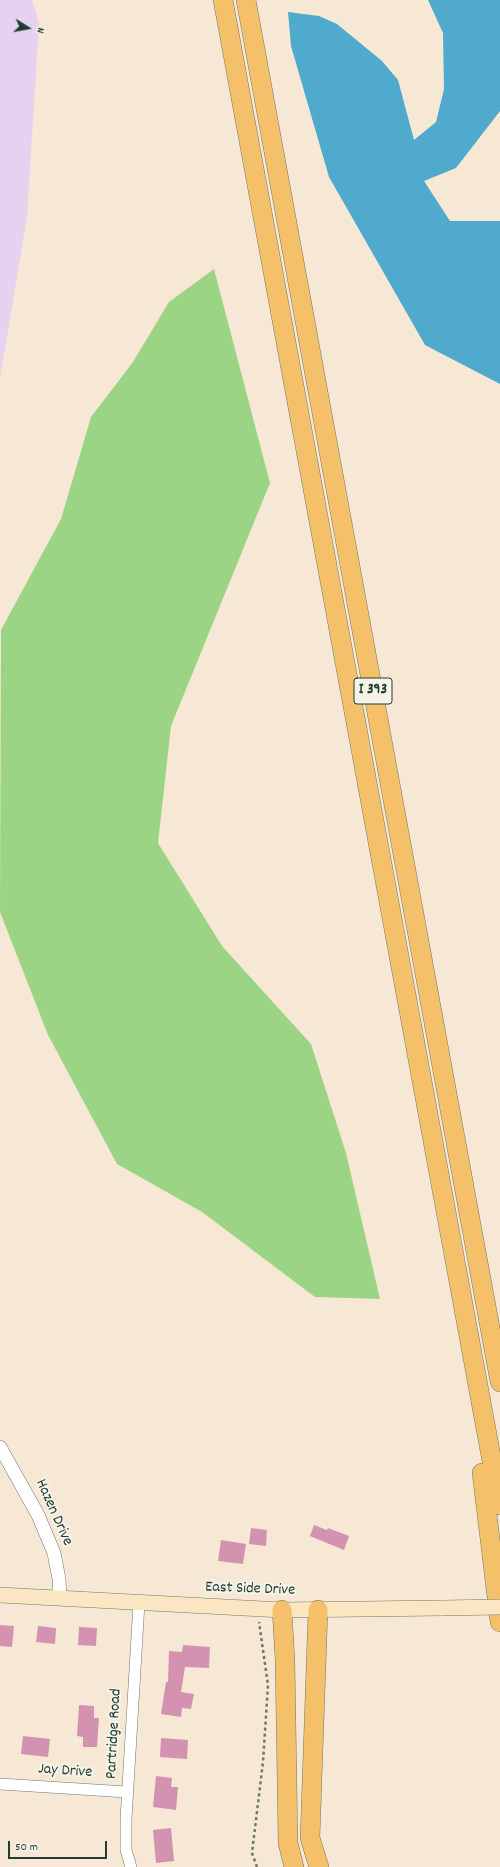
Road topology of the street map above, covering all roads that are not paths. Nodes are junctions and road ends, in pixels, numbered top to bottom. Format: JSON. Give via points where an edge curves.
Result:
{"nodes":[{"id":1,"x":223,"y":0,"type":"edge"},
{"id":2,"x":246,"y":0,"type":"edge"},
{"id":3,"x":461,"y":1169,"type":"junction"},
{"id":4,"x":462,"y":1297,"type":"junction"},
{"id":5,"x":500,"y":1325,"type":"edge"},
{"id":6,"x":500,"y":1382,"type":"edge"},
{"id":7,"x":0,"y":1447,"type":"edge"},
{"id":8,"x":500,"y":1505,"type":"edge"},
{"id":9,"x":0,"y":1595,"type":"edge"},
{"id":10,"x":60,"y":1598,"type":"junction"},
{"id":11,"x":139,"y":1603,"type":"junction"},
{"id":12,"x":500,"y":1607,"type":"edge"},
{"id":13,"x":282,"y":1610,"type":"junction"},
{"id":14,"x":318,"y":1610,"type":"junction"},
{"id":15,"x":500,"y":1622,"type":"edge"},
{"id":16,"x":0,"y":1784,"type":"edge"},
{"id":17,"x":127,"y":1792,"type":"junction"},
{"id":18,"x":131,"y":1867,"type":"edge"},
{"id":19,"x":294,"y":1867,"type":"edge"},
{"id":20,"x":319,"y":1867,"type":"edge"}],
"edges":[{"from":1,"to":4,"type":"highway","number":"I 393"},
{"from":2,"to":3,"type":"highway","number":"I 393"},
{"from":3,"to":5,"type":"highway"},
{"from":3,"to":6,"type":"highway","number":"I 393"},
{"from":4,"to":8,"type":"highway","number":"I 393"},
{"from":4,"to":15,"type":"highway"},
{"from":7,"to":10,"type":"street","name":"Hazen Drive","via":[[41,1521],[54,1553]]},
{"from":9,"to":10,"type":"main road","name":"East Side Drive"},
{"from":10,"to":11,"type":"main road","name":"East Side Drive"},
{"from":11,"to":13,"type":"main road","name":"East Side Drive"},
{"from":11,"to":17,"type":"street","name":"Partridge Road"},
{"from":12,"to":14,"type":"main road","name":"East Side Drive","bridge":true},
{"from":13,"to":14,"type":"main road","name":"East Side Drive"},
{"from":13,"to":19,"type":"highway","via":[[288,1843]]},
{"from":14,"to":20,"type":"highway","via":[[310,1838]]},
{"from":16,"to":17,"type":"street","name":"Jay Drive"},
{"from":17,"to":18,"type":"street","name":"Partridge Road","via":[[126,1850]]}]}
